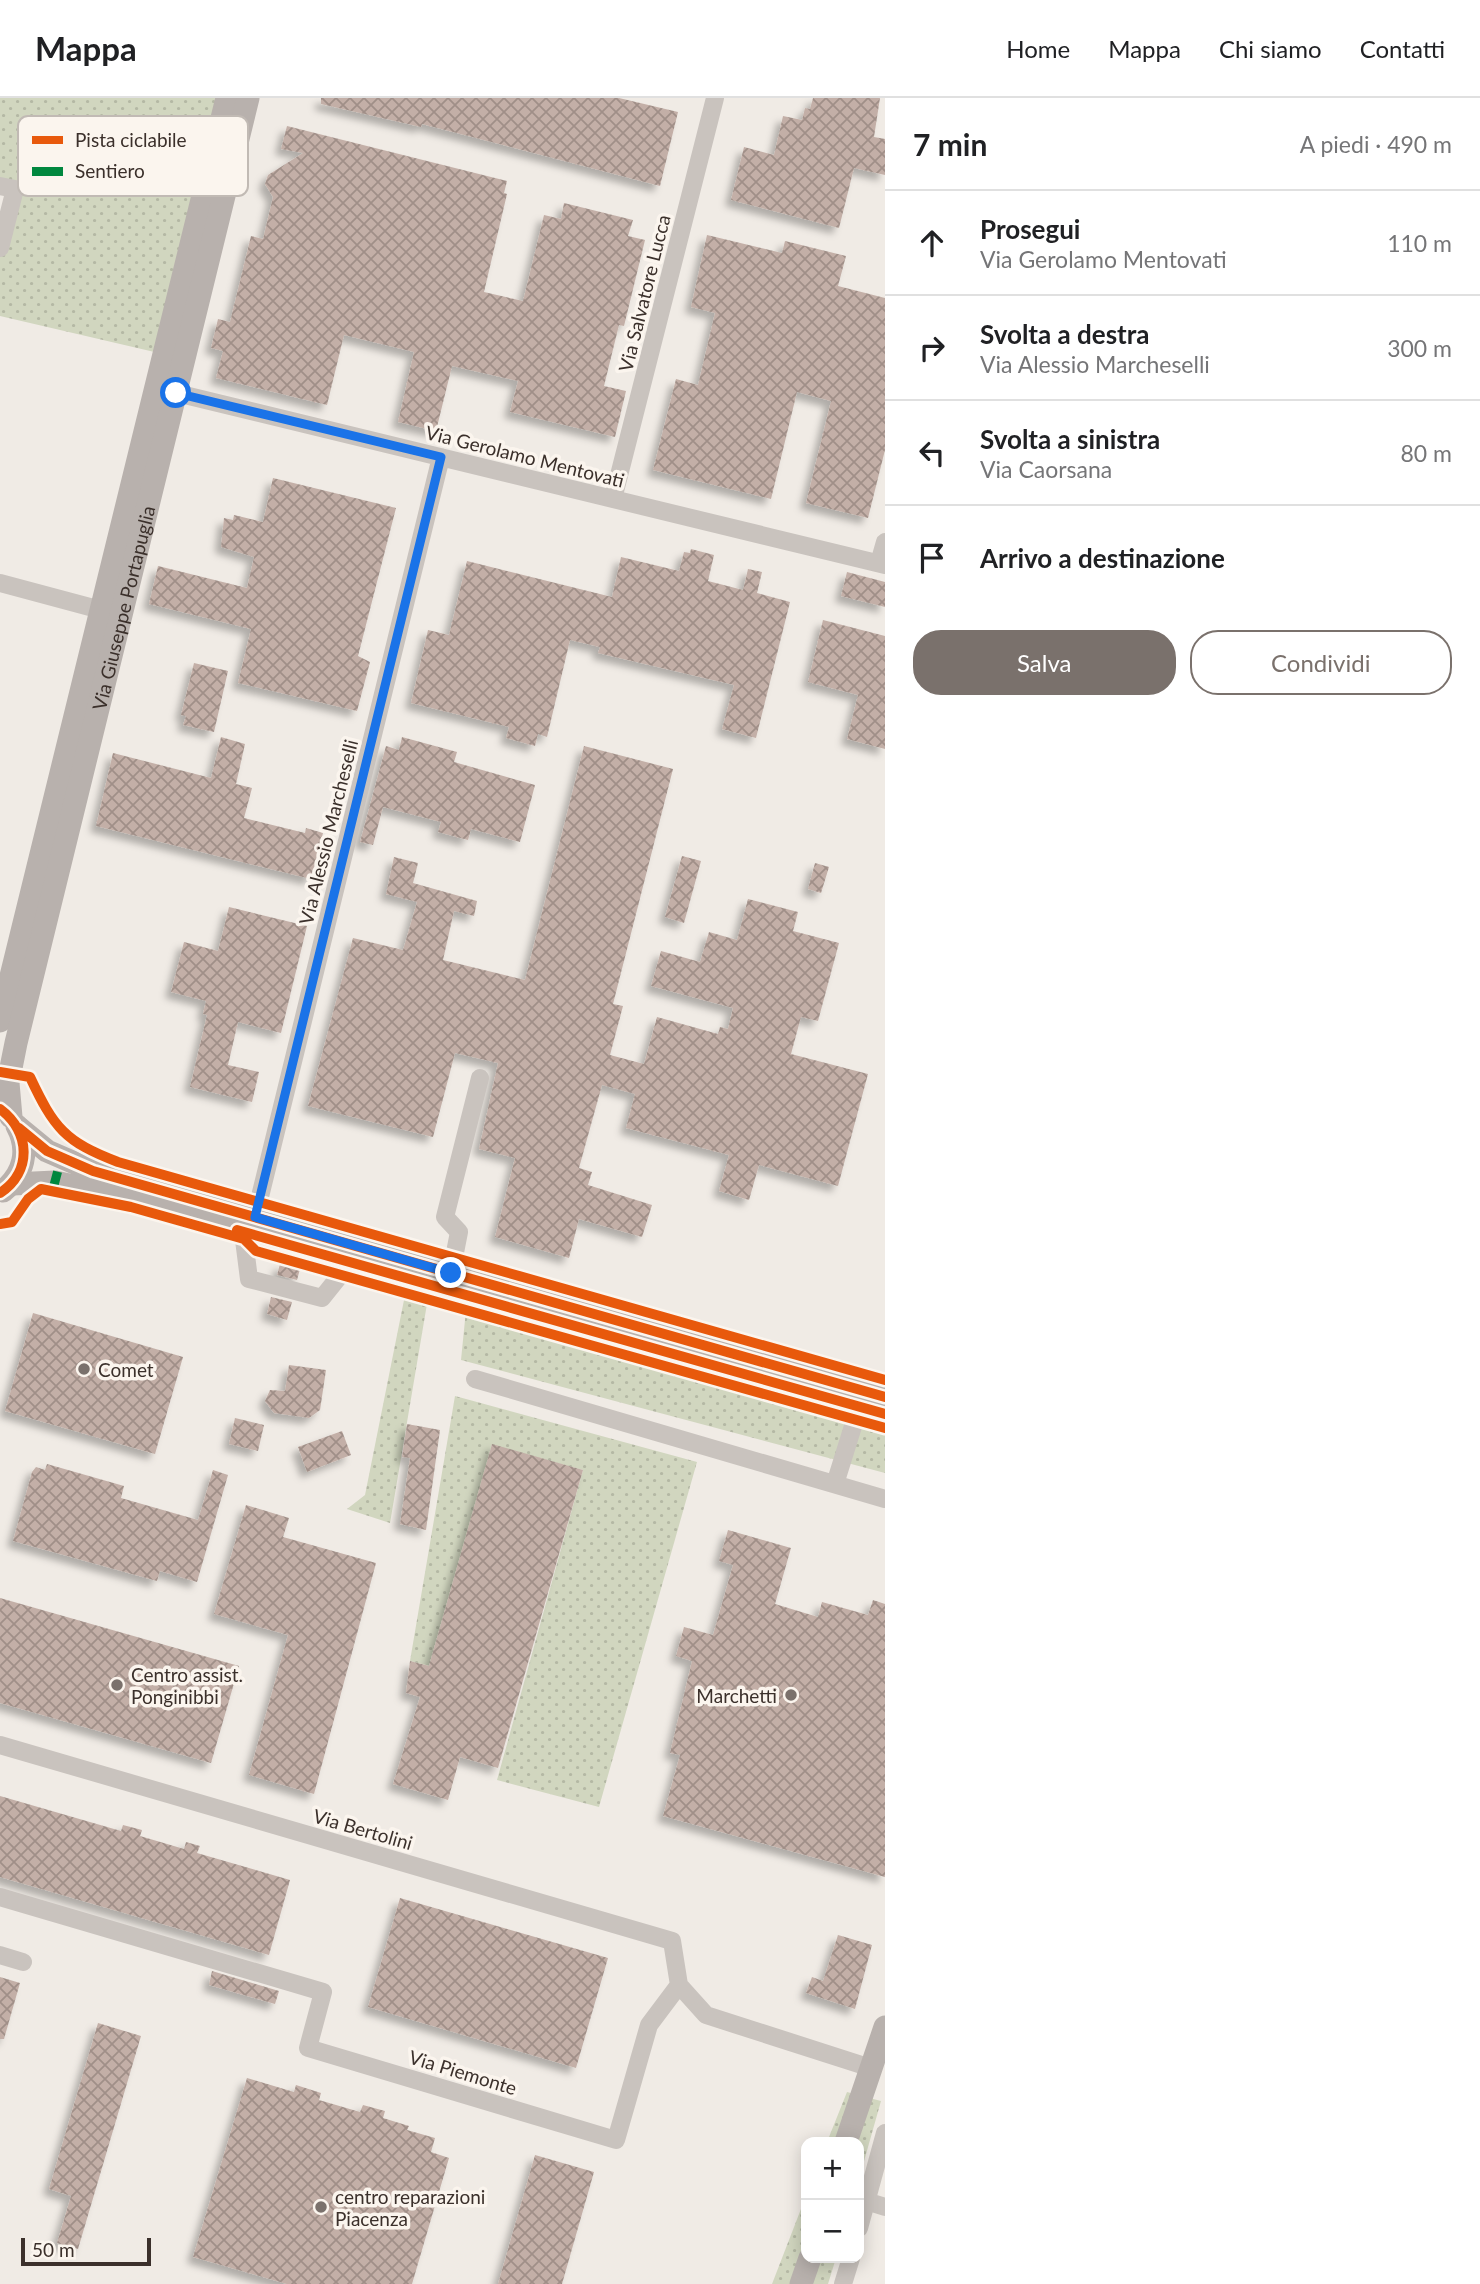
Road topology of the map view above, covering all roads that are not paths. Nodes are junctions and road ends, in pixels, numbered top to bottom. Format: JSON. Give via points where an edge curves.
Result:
{"nodes":[{"id":1,"x":227,"y":98,"type":"edge"},
{"id":2,"x":248,"y":98,"type":"edge"},
{"id":3,"x":715,"y":98,"type":"edge"},
{"id":4,"x":223,"y":116,"type":"edge"},
{"id":5,"x":243,"y":116,"type":"edge"},
{"id":6,"x":0,"y":186,"type":"edge"},
{"id":7,"x":207,"y":196,"type":"edge"},
{"id":8,"x":220,"y":196,"type":"edge"},
{"id":9,"x":0,"y":248,"type":"edge"},
{"id":10,"x":166,"y":390,"type":"junction"},
{"id":11,"x":441,"y":457,"type":"junction"},
{"id":12,"x":613,"y":499,"type":"junction"},
{"id":13,"x":885,"y":542,"type":"edge"},
{"id":14,"x":882,"y":564,"type":"edge"},
{"id":15,"x":0,"y":583,"type":"edge"},
{"id":16,"x":101,"y":610,"type":"junction"},
{"id":17,"x":0,"y":1021,"type":"edge"},
{"id":18,"x":480,"y":1078,"type":"dead end"},
{"id":19,"x":10,"y":1118,"type":"edge"},
{"id":20,"x":4,"y":1194,"type":"edge"},
{"id":21,"x":249,"y":1225,"type":"junction"},
{"id":22,"x":350,"y":1264,"type":"junction"},
{"id":23,"x":451,"y":1273,"type":"junction"},
{"id":24,"x":475,"y":1378,"type":"dead end"},
{"id":25,"x":885,"y":1397,"type":"edge"},
{"id":26,"x":859,"y":1407,"type":"junction"},
{"id":27,"x":885,"y":1414,"type":"edge"},
{"id":28,"x":835,"y":1484,"type":"junction"},
{"id":29,"x":885,"y":1499,"type":"edge"},
{"id":30,"x":0,"y":1745,"type":"edge"},
{"id":31,"x":0,"y":1897,"type":"edge"},
{"id":32,"x":0,"y":1955,"type":"edge"},
{"id":33,"x":23,"y":1962,"type":"dead end"},
{"id":34,"x":679,"y":1985,"type":"junction"},
{"id":35,"x":885,"y":2027,"type":"edge"},
{"id":36,"x":871,"y":2068,"type":"junction"},
{"id":37,"x":885,"y":2133,"type":"edge"},
{"id":38,"x":848,"y":2137,"type":"edge"},
{"id":39,"x":866,"y":2201,"type":"junction"},
{"id":40,"x":885,"y":2207,"type":"edge"},
{"id":41,"x":864,"y":2209,"type":"edge"},
{"id":42,"x":808,"y":2263,"type":"edge"},
{"id":43,"x":849,"y":2263,"type":"edge"},
{"id":44,"x":801,"y":2284,"type":"edge"},
{"id":45,"x":843,"y":2284,"type":"edge"}],
"edges":[{"from":1,"to":4,"type":"main road","name":"Via Giuseppe Portapuglia"},
{"from":2,"to":5,"type":"main road","name":"Via Giuseppe Portapuglia"},
{"from":3,"to":12,"type":"street","name":"Via Salvatore Lucca"},
{"from":6,"to":9,"type":"street","via":[[15,189]]},
{"from":7,"to":10,"type":"main road","name":"Via Giuseppe Portapuglia"},
{"from":8,"to":10,"type":"main road","name":"Via Giuseppe Portapuglia"},
{"from":10,"to":11,"type":"street","name":"Via Gerolamo Mentovati"},
{"from":10,"to":16,"type":"main road","name":"Via Giuseppe Portapuglia"},
{"from":10,"to":19,"type":"main road","name":"Via Giuseppe Portapuglia","via":[[16,1043],[8,1083]]},
{"from":11,"to":12,"type":"street","name":"Via Gerolamo Mentovati"},
{"from":11,"to":21,"type":"street","name":"Via Alessio Marcheselli"},
{"from":12,"to":14,"type":"street","name":"Via Gerolamo Mentovati"},
{"from":13,"to":14,"type":"street"},
{"from":15,"to":16,"type":"street"},
{"from":16,"to":17,"type":"main road","name":"Via Giuseppe Portapuglia"},
{"from":18,"to":23,"type":"street","via":[[446,1217],[459,1232]]},
{"from":19,"to":20,"type":"main road","name":"Via Giuseppe Portapuglia","via":[[25,1157]]},
{"from":19,"to":21,"type":"main road","via":[[47,1151]]},
{"from":20,"to":21,"type":"main road","via":[[44,1181],[76,1185]]},
{"from":21,"to":22,"type":"main road"},
{"from":21,"to":22,"type":"street","via":[[249,1279],[322,1298]]},
{"from":21,"to":23,"type":"main road"},
{"from":22,"to":26,"type":"main road"},
{"from":23,"to":25,"type":"main road"},
{"from":24,"to":28,"type":"street"},
{"from":26,"to":27,"type":"main road"},
{"from":26,"to":28,"type":"street"},
{"from":28,"to":29,"type":"street"},
{"from":30,"to":34,"type":"street","name":"Via Bertolini","via":[[672,1941]]},
{"from":31,"to":34,"type":"street","name":"Via Piemonte","via":[[323,1992],[308,2048],[616,2140],[649,2025]]},
{"from":32,"to":33,"type":"street"},
{"from":34,"to":36,"type":"street","via":[[706,2015]]},
{"from":35,"to":36,"type":"main road"},
{"from":36,"to":38,"type":"main road"},
{"from":37,"to":39,"type":"street"},
{"from":39,"to":40,"type":"street"},
{"from":39,"to":41,"type":"street"},
{"from":42,"to":44,"type":"main road"},
{"from":43,"to":45,"type":"street"}]}
